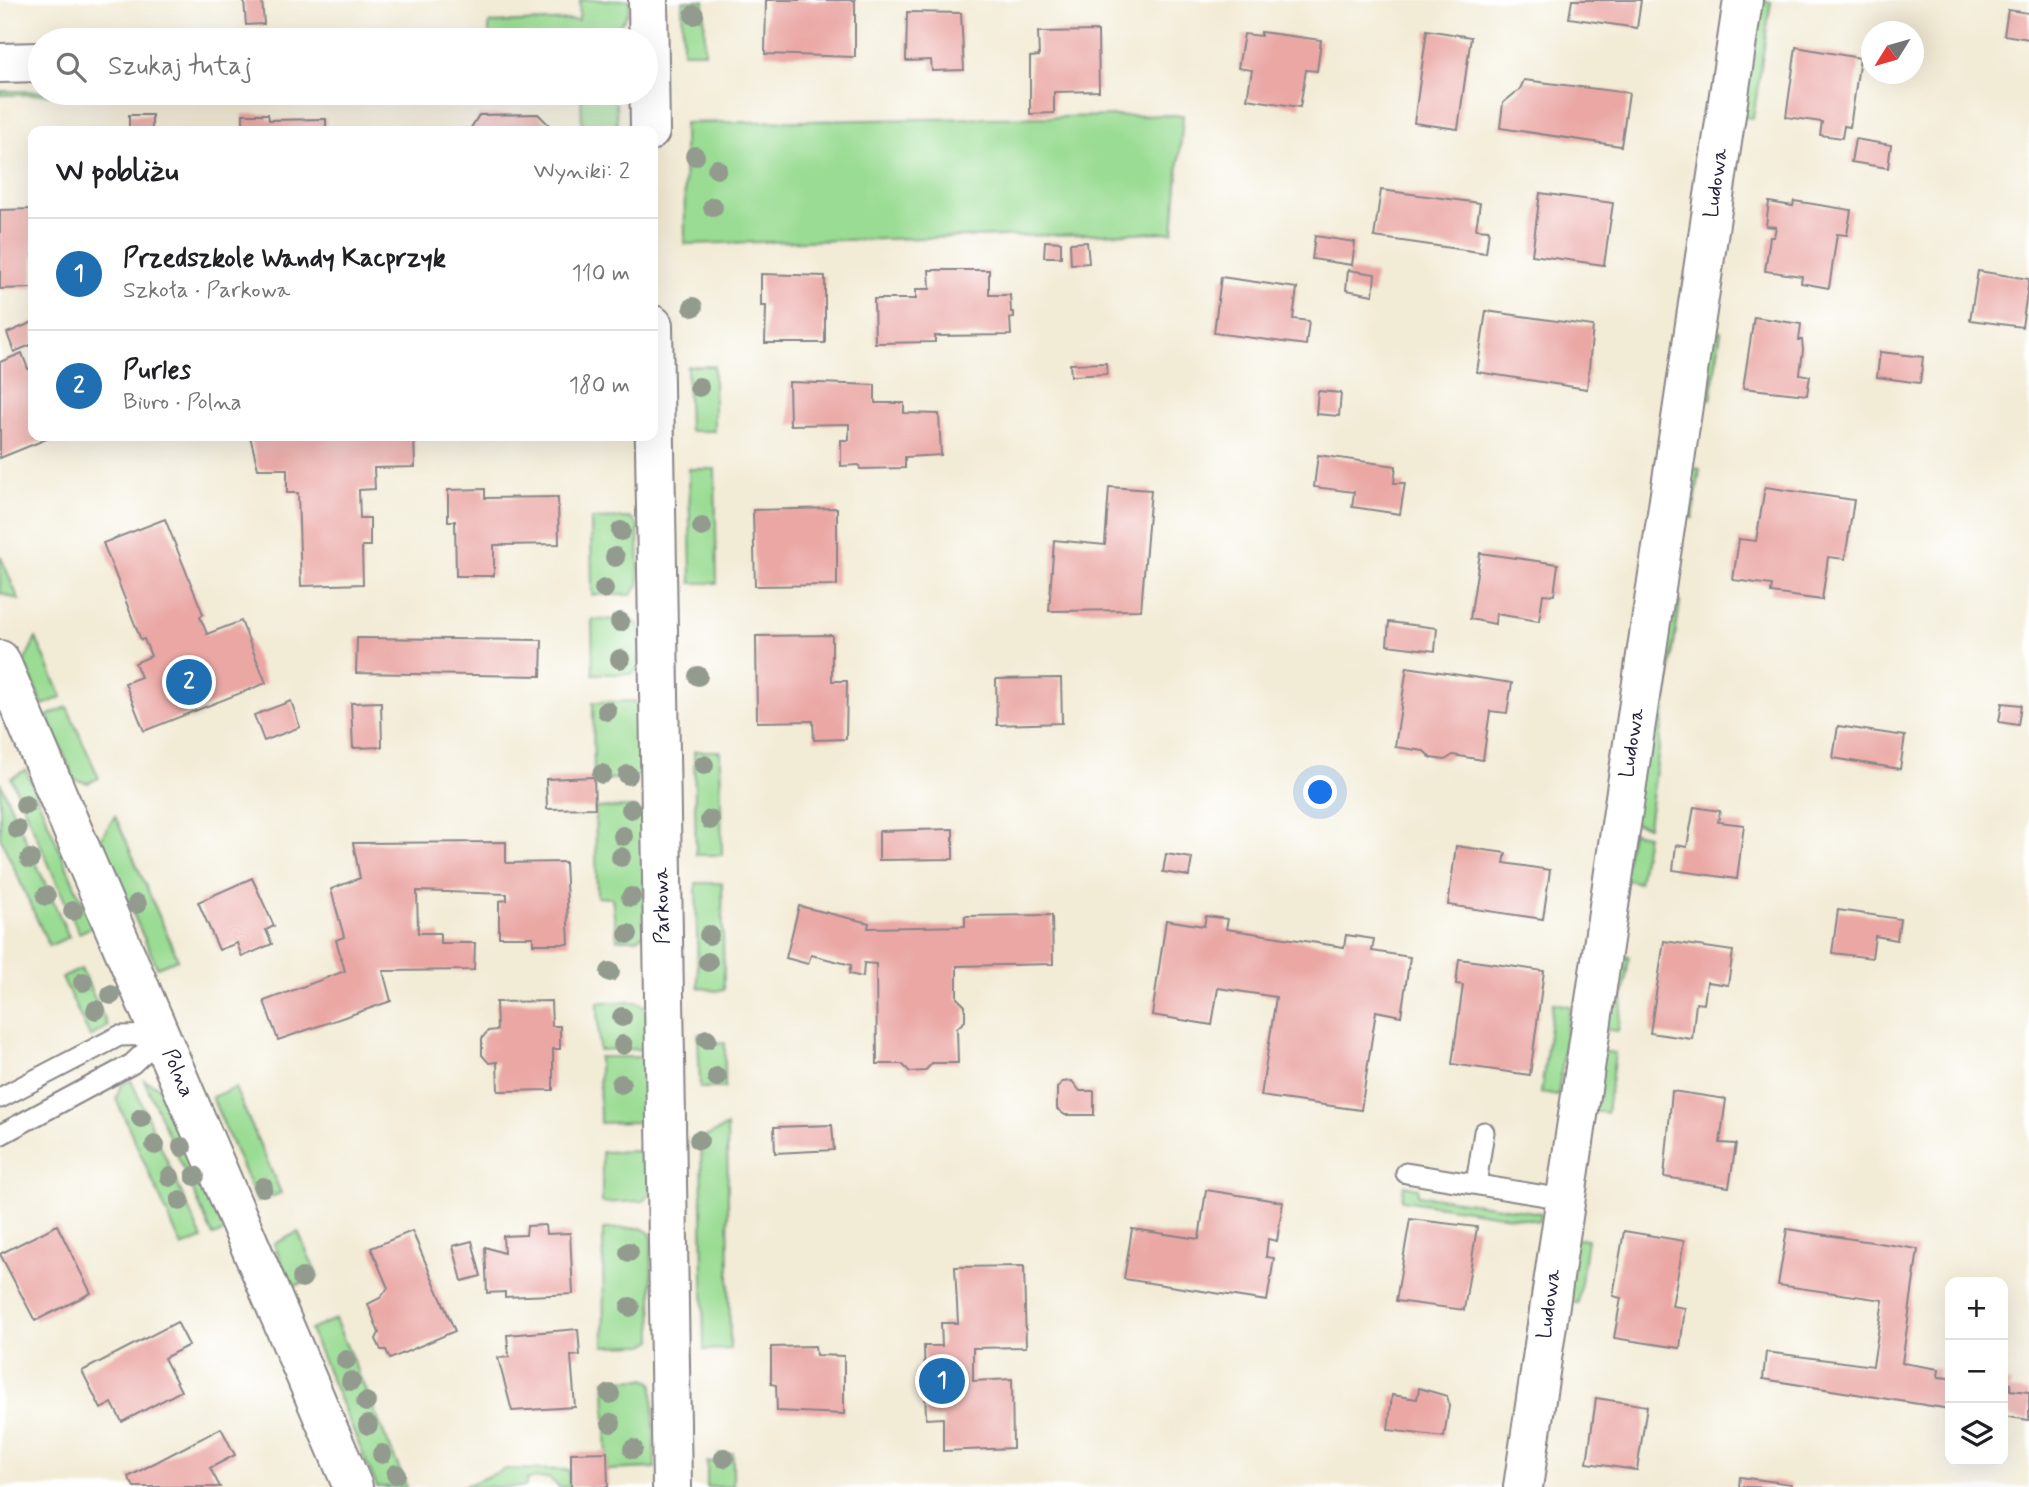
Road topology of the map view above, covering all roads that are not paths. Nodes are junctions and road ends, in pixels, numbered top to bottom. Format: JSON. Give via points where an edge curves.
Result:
{"nodes":[{"id":1,"x":648,"y":0,"type":"edge"},
{"id":2,"x":1743,"y":0,"type":"edge"},
{"id":3,"x":647,"y":28,"type":"edge"},
{"id":4,"x":0,"y":62,"type":"edge"},
{"id":5,"x":28,"y":62,"type":"edge"},
{"id":6,"x":649,"y":105,"type":"edge"},
{"id":7,"x":650,"y":126,"type":"edge"},
{"id":8,"x":655,"y":441,"type":"edge"},
{"id":9,"x":0,"y":660,"type":"edge"},
{"id":10,"x":163,"y":1035,"type":"junction"},
{"id":11,"x":0,"y":1098,"type":"edge"},
{"id":12,"x":1484,"y":1132,"type":"dead end"},
{"id":13,"x":0,"y":1135,"type":"edge"},
{"id":14,"x":1406,"y":1173,"type":"dead end"},
{"id":15,"x":1476,"y":1184,"type":"junction"},
{"id":16,"x":1564,"y":1199,"type":"junction"},
{"id":17,"x":352,"y":1486,"type":"edge"},
{"id":18,"x":672,"y":1487,"type":"edge"},
{"id":19,"x":1523,"y":1487,"type":"edge"}],
"edges":[{"from":1,"to":3,"type":"street"},
{"from":2,"to":16,"type":"street","name":"Ludowa"},
{"from":4,"to":5,"type":"street"},
{"from":6,"to":7,"type":"street"},
{"from":8,"to":18,"type":"street","name":"Parkowa"},
{"from":9,"to":10,"type":"street","name":"Polna"},
{"from":10,"to":11,"type":"lane","via":[[119,1036]]},
{"from":10,"to":13,"type":"lane","via":[[132,1064]]},
{"from":10,"to":17,"type":"street","name":"Polna"},
{"from":12,"to":15,"type":"lane"},
{"from":14,"to":15,"type":"lane"},
{"from":15,"to":16,"type":"lane"},
{"from":16,"to":19,"type":"street","name":"Ludowa"}]}
